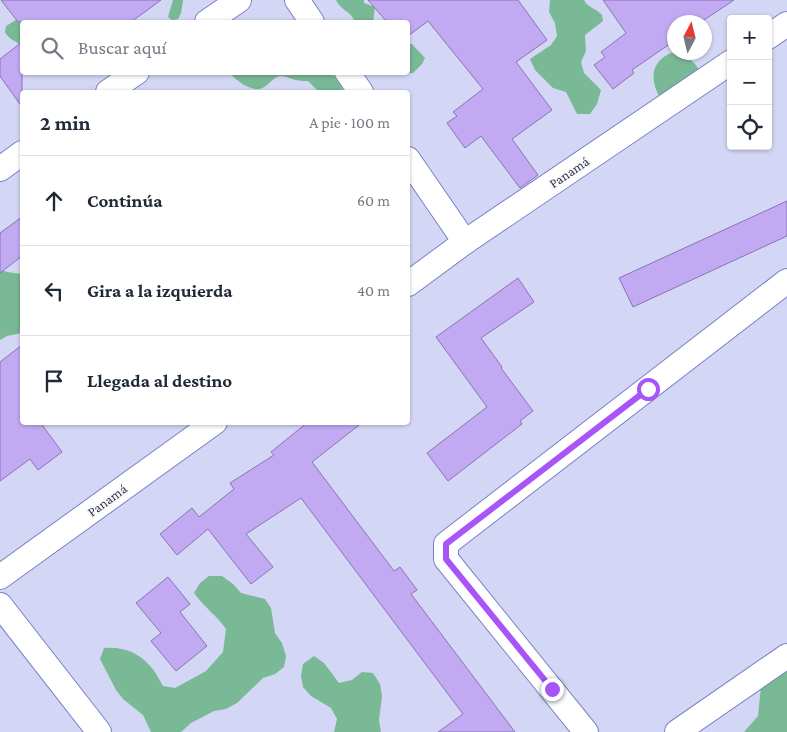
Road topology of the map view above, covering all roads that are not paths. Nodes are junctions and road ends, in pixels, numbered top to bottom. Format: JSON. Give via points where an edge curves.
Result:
{"nodes":[{"id":1,"x":239,"y":0,"type":"edge"},
{"id":2,"x":297,"y":0,"type":"edge"},
{"id":3,"x":210,"y":20,"type":"edge"},
{"id":4,"x":311,"y":20,"type":"edge"},
{"id":5,"x":787,"y":24,"type":"edge"},
{"id":6,"x":772,"y":34,"type":"edge"},
{"id":7,"x":727,"y":65,"type":"edge"},
{"id":8,"x":133,"y":75,"type":"edge"},
{"id":9,"x":349,"y":75,"type":"edge"},
{"id":10,"x":111,"y":90,"type":"edge"},
{"id":11,"x":360,"y":90,"type":"edge"},
{"id":12,"x":20,"y":155,"type":"edge"},
{"id":13,"x":410,"y":163,"type":"edge"},
{"id":14,"x":0,"y":169,"type":"edge"},
{"id":15,"x":465,"y":242,"type":"junction"},
{"id":16,"x":787,"y":281,"type":"edge"},
{"id":17,"x":410,"y":283,"type":"edge"},
{"id":18,"x":211,"y":425,"type":"edge"},
{"id":19,"x":0,"y":577,"type":"edge"},
{"id":20,"x":0,"y":605,"type":"edge"},
{"id":21,"x":787,"y":656,"type":"edge"},
{"id":22,"x":99,"y":732,"type":"edge"},
{"id":23,"x":586,"y":732,"type":"edge"},
{"id":24,"x":677,"y":732,"type":"edge"}],
"edges":[{"from":1,"to":3,"type":"street"},
{"from":2,"to":4,"type":"street"},
{"from":5,"to":6,"type":"street"},
{"from":7,"to":15,"type":"street","name":"Panamá"},
{"from":8,"to":10,"type":"street"},
{"from":9,"to":11,"type":"street"},
{"from":12,"to":14,"type":"street"},
{"from":13,"to":15,"type":"street"},
{"from":15,"to":17,"type":"street","name":"Panamá"},
{"from":16,"to":23,"type":"street","via":[[446,544],[446,559]]},
{"from":18,"to":19,"type":"street","name":"Panamá"},
{"from":20,"to":22,"type":"street"},
{"from":21,"to":24,"type":"street"}]}
